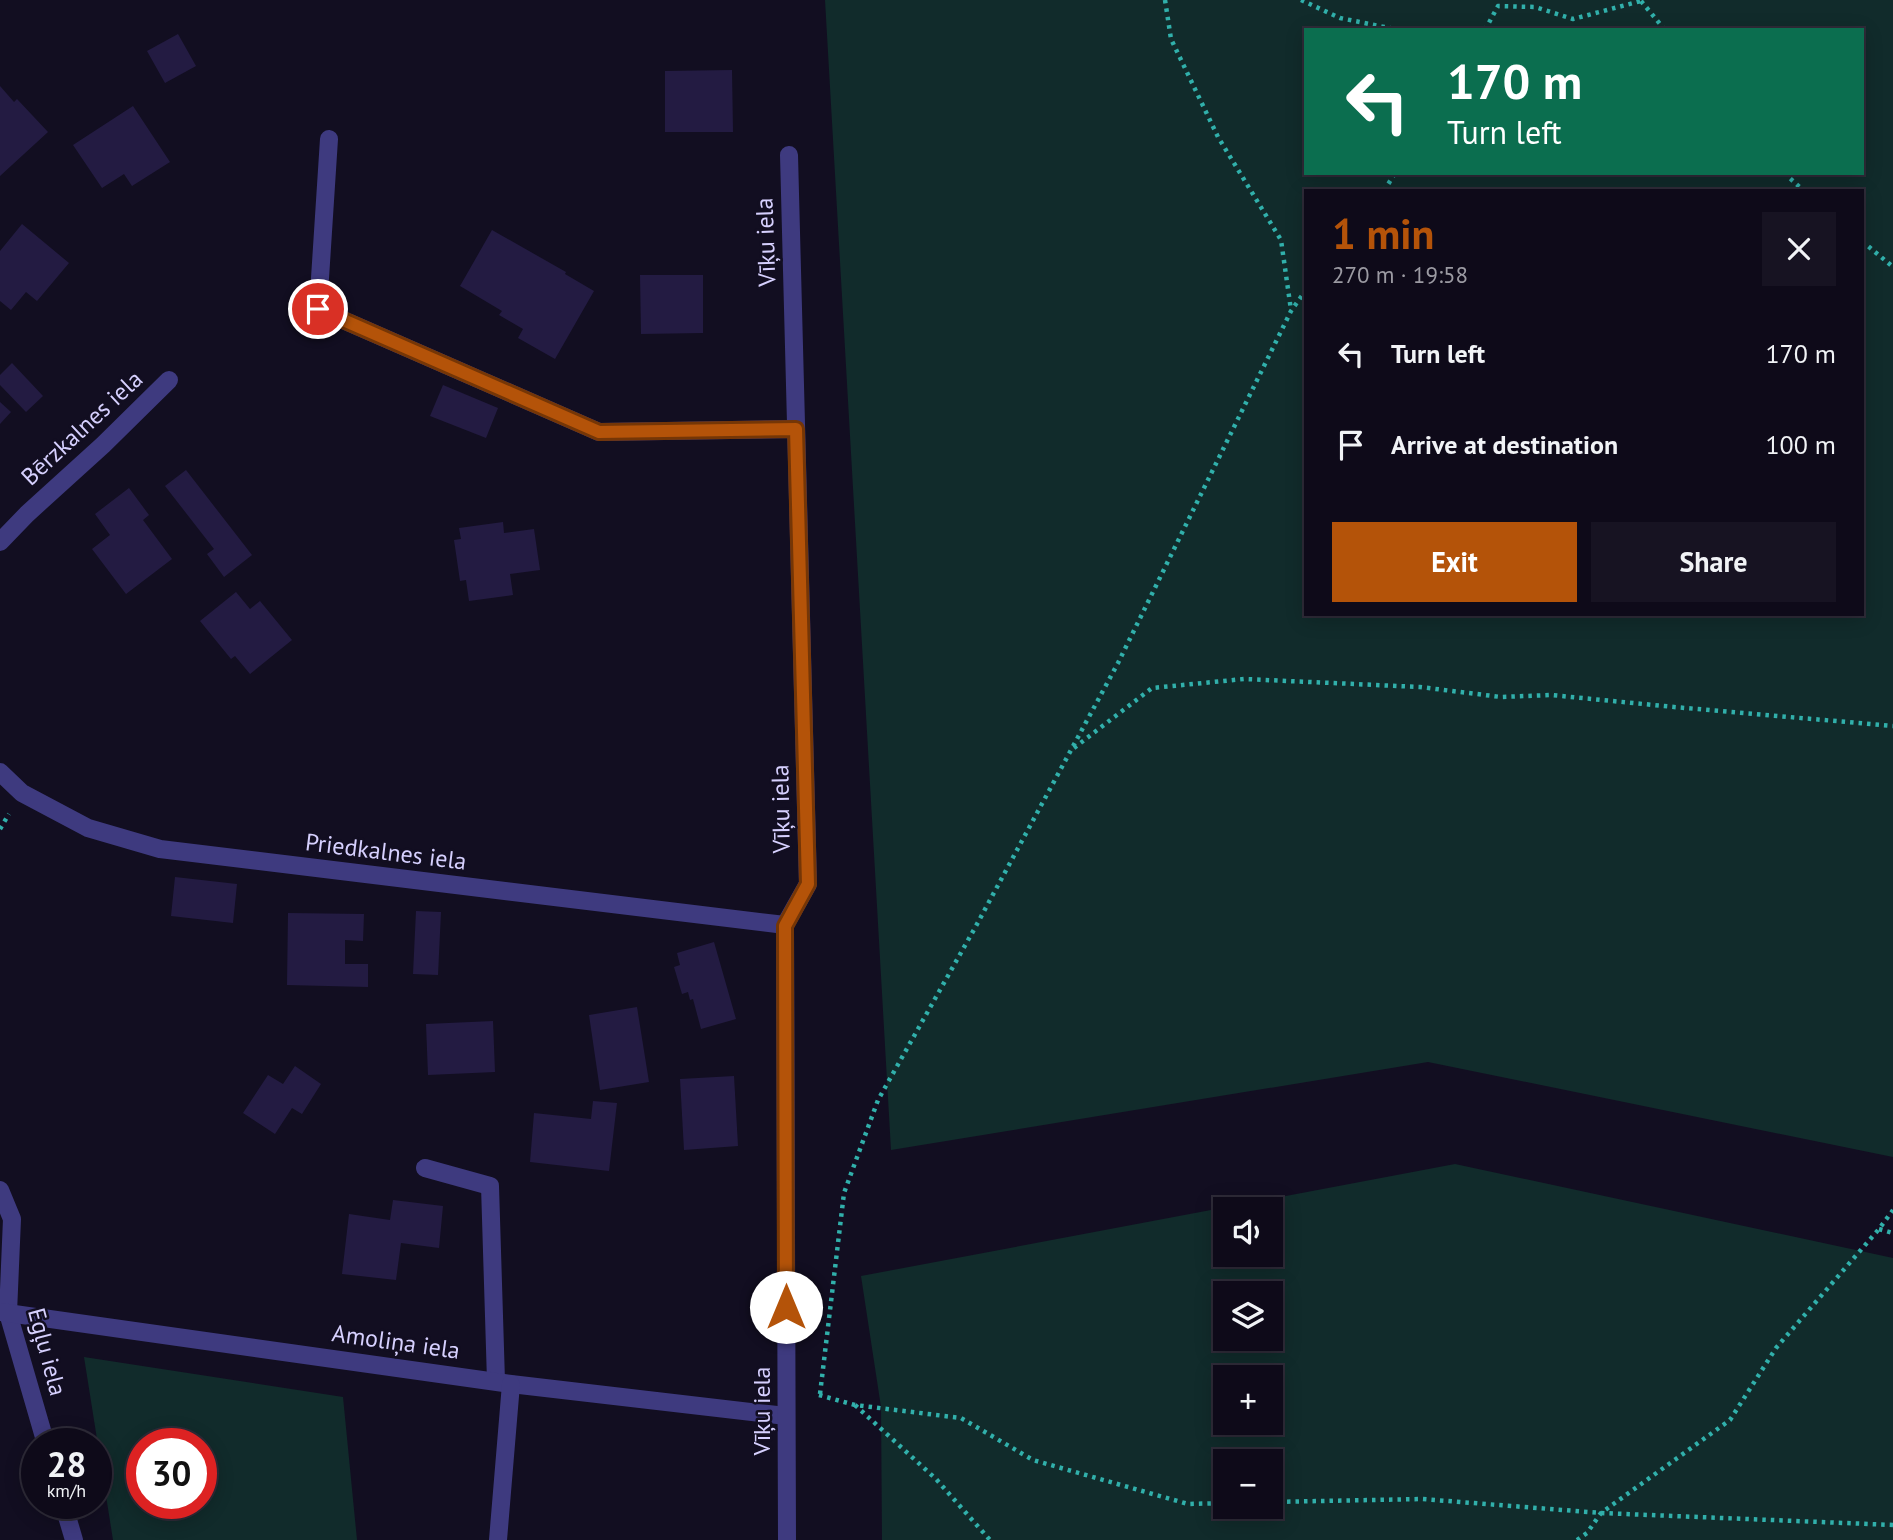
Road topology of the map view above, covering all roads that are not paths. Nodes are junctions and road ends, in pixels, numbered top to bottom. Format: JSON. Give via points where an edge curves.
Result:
{"nodes":[{"id":1,"x":329,"y":139,"type":"dead end"},
{"id":2,"x":789,"y":155,"type":"dead end"},
{"id":3,"x":169,"y":380,"type":"dead end"},
{"id":4,"x":796,"y":429,"type":"junction"},
{"id":5,"x":0,"y":542,"type":"edge"},
{"id":6,"x":0,"y":772,"type":"edge"},
{"id":7,"x":785,"y":926,"type":"junction"},
{"id":8,"x":425,"y":1168,"type":"dead end"},
{"id":9,"x":0,"y":1190,"type":"edge"},
{"id":10,"x":4,"y":1312,"type":"edge"},
{"id":11,"x":504,"y":1382,"type":"junction"},
{"id":12,"x":786,"y":1416,"type":"junction"},
{"id":13,"x":41,"y":1428,"type":"edge"},
{"id":14,"x":68,"y":1519,"type":"edge"},
{"id":15,"x":74,"y":1540,"type":"edge"},
{"id":16,"x":498,"y":1540,"type":"edge"},
{"id":17,"x":787,"y":1540,"type":"edge"}],
"edges":[{"from":1,"to":4,"type":"street","via":[[318,309],[599,432]]},
{"from":2,"to":4,"type":"street","name":"Vīķu iela"},
{"from":3,"to":5,"type":"street","name":"Bērzkalnes iela"},
{"from":4,"to":7,"type":"street","name":"Vīķu iela","via":[[808,884]]},
{"from":6,"to":7,"type":"street","name":"Priedkalnes iela","via":[[22,793],[88,828],[160,849]]},
{"from":7,"to":12,"type":"street","name":"Vīķu iela"},
{"from":8,"to":11,"type":"street","via":[[490,1186]]},
{"from":9,"to":10,"type":"street","name":"Egļu iela","via":[[12,1219]]},
{"from":10,"to":11,"type":"street","name":"Amoliņa iela"},
{"from":10,"to":13,"type":"street","name":"Egļu iela"},
{"from":11,"to":12,"type":"street","name":"Amoliņa iela"},
{"from":11,"to":16,"type":"street"},
{"from":12,"to":17,"type":"street","name":"Vīķu iela"},
{"from":14,"to":15,"type":"street"}]}
